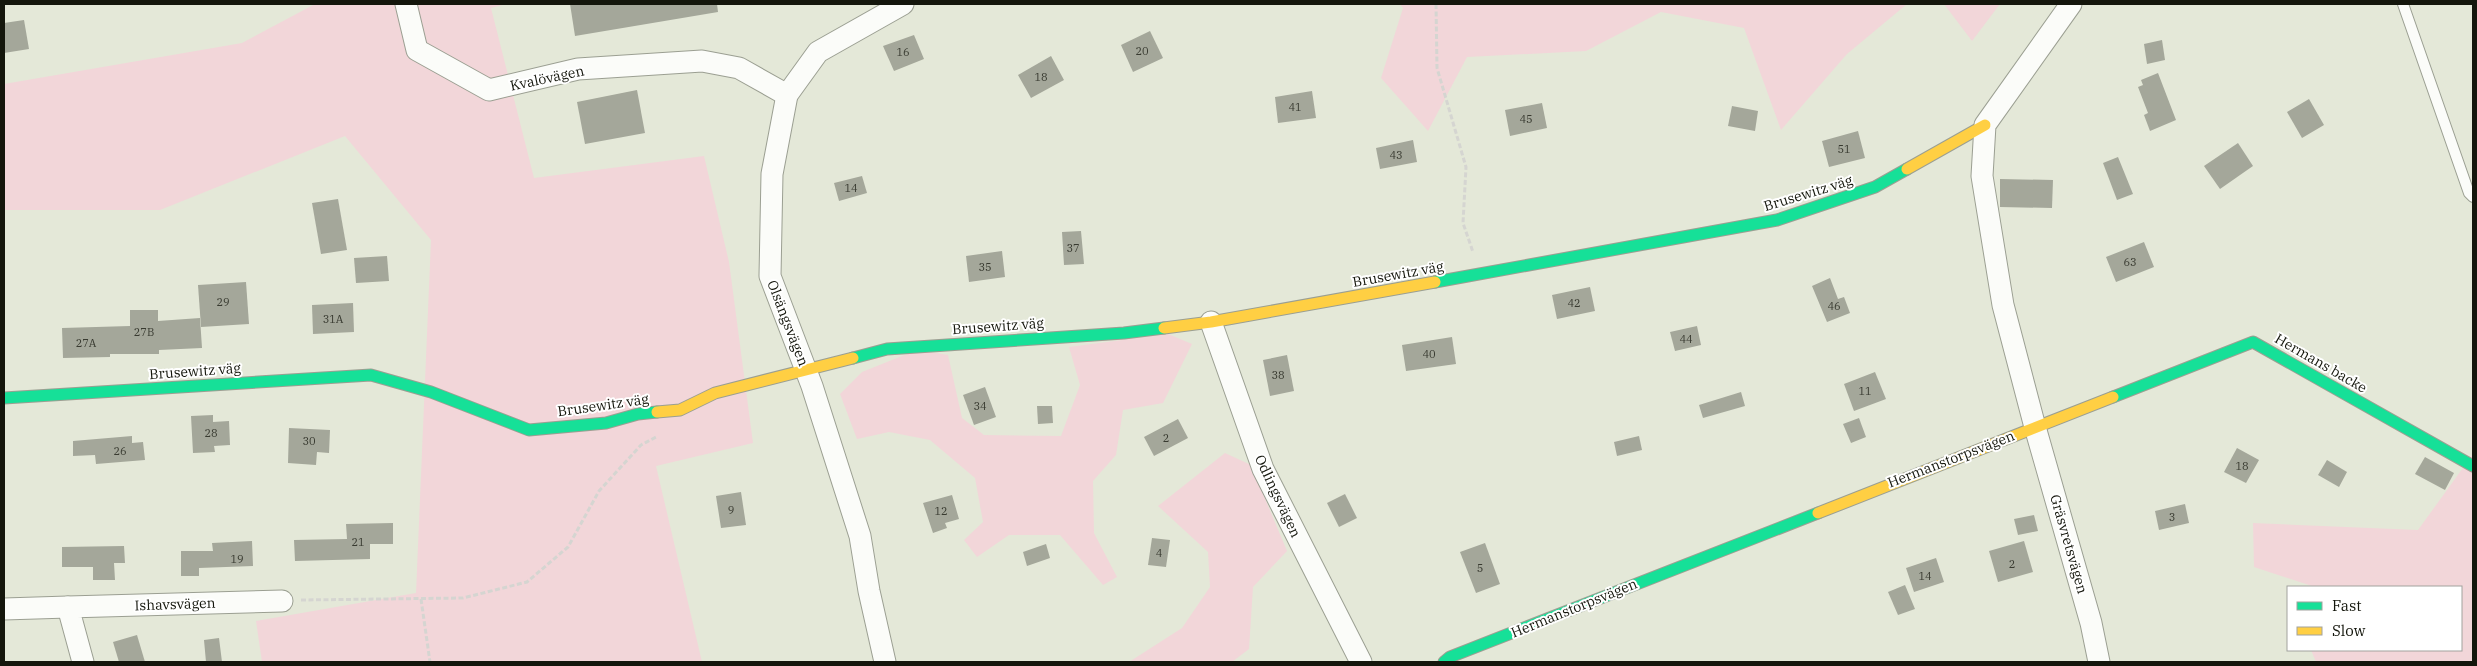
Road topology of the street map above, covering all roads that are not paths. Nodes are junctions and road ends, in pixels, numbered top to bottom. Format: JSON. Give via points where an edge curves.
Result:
{"nodes":[{"id":1,"x":406,"y":4,"type":"edge"},
{"id":2,"x":902,"y":4,"type":"edge"},
{"id":3,"x":2071,"y":4,"type":"edge"},
{"id":4,"x":2403,"y":4,"type":"edge"},
{"id":5,"x":787,"y":95,"type":"junction"},
{"id":6,"x":1985,"y":125,"type":"junction"},
{"id":7,"x":2473,"y":197,"type":"edge"},
{"id":8,"x":1211,"y":322,"type":"junction"},
{"id":9,"x":806,"y":370,"type":"junction"},
{"id":10,"x":4,"y":398,"type":"edge"},
{"id":11,"x":2035,"y":427,"type":"junction"},
{"id":12,"x":2473,"y":466,"type":"edge"},
{"id":13,"x":282,"y":601,"type":"road end"},
{"id":14,"x":68,"y":607,"type":"junction"},
{"id":15,"x":4,"y":609,"type":"edge"},
{"id":16,"x":83,"y":662,"type":"edge"},
{"id":17,"x":885,"y":662,"type":"edge"},
{"id":18,"x":1361,"y":662,"type":"edge"},
{"id":19,"x":1444,"y":662,"type":"edge"},
{"id":20,"x":2099,"y":662,"type":"edge"}],
"edges":[{"from":1,"to":5,"type":"street","name":"Kvalövägen","via":[[418,50],[489,90],[578,69],[702,61],[739,68]]},
{"from":2,"to":5,"type":"street","name":"Olsängsvägen","via":[[818,52]]},
{"from":3,"to":6,"type":"street"},
{"from":4,"to":7,"type":"lane"},
{"from":5,"to":9,"type":"street","name":"Olsängsvägen","via":[[772,174],[770,276]]},
{"from":6,"to":8,"type":"street","name":"Brusewitz väg","via":[[1875,187],[1777,220]]},
{"from":6,"to":11,"type":"street","via":[[1982,176],[1998,277]]},
{"from":8,"to":9,"type":"street","name":"Brusewitz väg","via":[[1124,333],[887,349]]},
{"from":8,"to":18,"type":"street","name":"Odlingsvägen","via":[[1263,469]]},
{"from":9,"to":10,"type":"street","name":"Brusewitz väg","via":[[715,393],[680,410],[638,414],[606,423],[529,430],[431,392],[370,375]]},
{"from":9,"to":17,"type":"street","name":"Olsängsvägen","via":[[860,536]]},
{"from":11,"to":12,"type":"street","name":"Hermans backe","via":[[2253,342]]},
{"from":11,"to":19,"type":"street","name":"Hermanstorpsvägen"},
{"from":11,"to":20,"type":"street","name":"Gräsvretsvägen","via":[[2081,586]]},
{"from":13,"to":14,"type":"street","name":"Ishavsvägen"},
{"from":14,"to":15,"type":"street","name":"Ishavsvägen"},
{"from":14,"to":16,"type":"street"}]}
